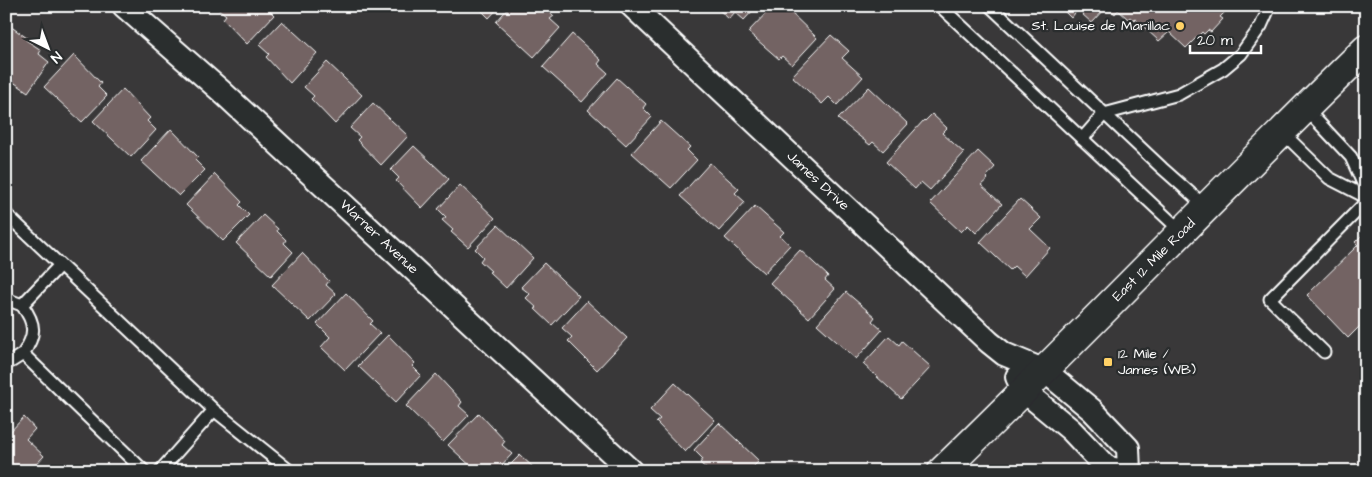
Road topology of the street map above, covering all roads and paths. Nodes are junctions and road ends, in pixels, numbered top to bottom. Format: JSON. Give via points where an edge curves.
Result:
{"nodes":[{"id":1,"x":124,"y":6,"type":"edge"},
{"id":2,"x":632,"y":6,"type":"edge"},
{"id":3,"x":940,"y":6,"type":"edge"},
{"id":4,"x":990,"y":6,"type":"edge"},
{"id":5,"x":1270,"y":6,"type":"edge"},
{"id":6,"x":1366,"y":49,"type":"edge"},
{"id":7,"x":1305,"y":108,"type":"junction"},
{"id":8,"x":1104,"y":114,"type":"junction"},
{"id":9,"x":1282,"y":132,"type":"junction"},
{"id":10,"x":1082,"y":139,"type":"junction"},
{"id":11,"x":1366,"y":190,"type":"edge"},
{"id":12,"x":1366,"y":197,"type":"edge"},
{"id":13,"x":1366,"y":202,"type":"edge"},
{"id":14,"x":1206,"y":207,"type":"junction"},
{"id":15,"x":6,"y":214,"type":"edge"},
{"id":16,"x":1182,"y":232,"type":"junction"},
{"id":17,"x":60,"y":265,"type":"junction"},
{"id":18,"x":6,"y":298,"type":"edge"},
{"id":19,"x":22,"y":305,"type":"junction"},
{"id":20,"x":1324,"y":352,"type":"dead end"},
{"id":21,"x":22,"y":354,"type":"junction"},
{"id":22,"x":1004,"y":354,"type":"junction"},
{"id":23,"x":6,"y":362,"type":"edge"},
{"id":24,"x":1045,"y":371,"type":"junction"},
{"id":25,"x":1024,"y":391,"type":"junction"},
{"id":26,"x":214,"y":410,"type":"junction"},
{"id":27,"x":144,"y":471,"type":"edge"},
{"id":28,"x":160,"y":471,"type":"edge"},
{"id":29,"x":290,"y":471,"type":"edge"},
{"id":30,"x":631,"y":471,"type":"edge"},
{"id":31,"x":942,"y":471,"type":"edge"},
{"id":32,"x":1121,"y":471,"type":"edge"},
{"id":33,"x":1129,"y":471,"type":"edge"}],
"edges":[{"from":1,"to":30,"type":"street","name":"Warner Avenue","via":[[221,91]]},
{"from":2,"to":22,"type":"street","name":"James Drive"},
{"from":3,"to":10,"type":"lane"},
{"from":4,"to":8,"type":"lane"},
{"from":5,"to":8,"type":"lane","via":[[1261,26],[1241,54],[1223,69],[1179,94]]},
{"from":6,"to":7,"type":"main road","name":"East 12 Mile Road"},
{"from":7,"to":9,"type":"main road","name":"East 12 Mile Road"},
{"from":7,"to":11,"type":"lane","via":[[1351,157]]},
{"from":8,"to":10,"type":"lane"},
{"from":8,"to":14,"type":"lane"},
{"from":9,"to":12,"type":"lane","via":[[1329,178]]},
{"from":9,"to":14,"type":"main road","name":"East 12 Mile Road"},
{"from":10,"to":16,"type":"lane"},
{"from":13,"to":20,"type":"lane","via":[[1270,298]]},
{"from":14,"to":16,"type":"main road","name":"East 12 Mile Road"},
{"from":15,"to":17,"type":"lane"},
{"from":16,"to":24,"type":"main road","name":"East 12 Mile Road"},
{"from":17,"to":19,"type":"lane"},
{"from":17,"to":26,"type":"lane"},
{"from":18,"to":19,"type":"lane"},
{"from":19,"to":21,"type":"lane","via":[[30,316],[33,329],[30,343]]},
{"from":21,"to":23,"type":"lane"},
{"from":21,"to":27,"type":"lane"},
{"from":22,"to":24,"type":"street","name":"James Drive"},
{"from":22,"to":25,"type":"street","name":"James Drive"},
{"from":24,"to":25,"type":"main road","name":"East 12 Mile Road"},
{"from":24,"to":33,"type":"street","name":"James Drive","via":[[1092,410],[1128,448]]},
{"from":25,"to":31,"type":"main road","name":"East 12 Mile Road"},
{"from":25,"to":32,"type":"street","name":"James Drive","via":[[1071,430],[1106,467]]},
{"from":26,"to":28,"type":"lane"},
{"from":26,"to":29,"type":"lane"}]}
